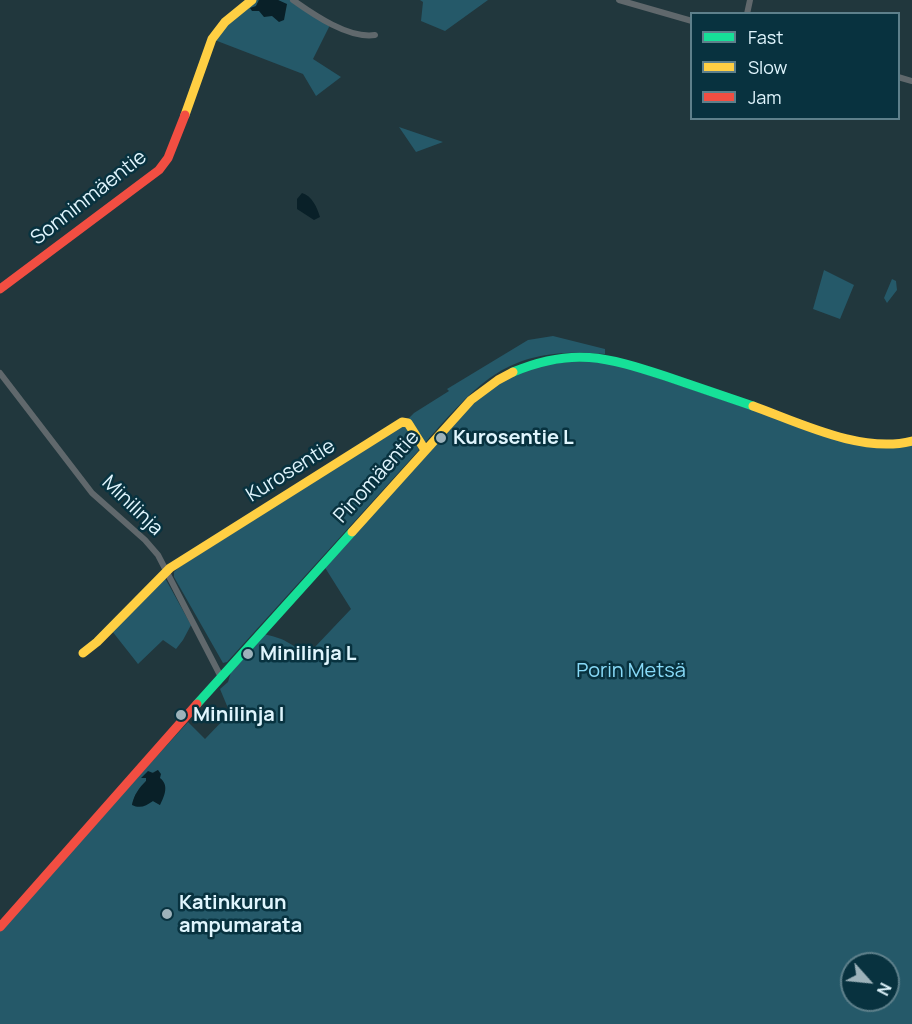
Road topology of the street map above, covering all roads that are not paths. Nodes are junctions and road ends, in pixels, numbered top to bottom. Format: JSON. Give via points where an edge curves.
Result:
{"nodes":[{"id":1,"x":252,"y":0,"type":"edge"},
{"id":2,"x":293,"y":0,"type":"edge"},
{"id":3,"x":619,"y":0,"type":"edge"},
{"id":4,"x":690,"y":20,"type":"edge"},
{"id":5,"x":375,"y":35,"type":"dead end"},
{"id":6,"x":0,"y":289,"type":"edge"},
{"id":7,"x":0,"y":373,"type":"edge"},
{"id":8,"x":912,"y":441,"type":"edge"},
{"id":9,"x":424,"y":450,"type":"junction"},
{"id":10,"x":168,"y":571,"type":"junction"},
{"id":11,"x":83,"y":653,"type":"dead end"},
{"id":12,"x":221,"y":677,"type":"junction"},
{"id":13,"x":0,"y":927,"type":"edge"}],
"edges":[{"from":1,"to":6,"type":"street","name":"Sonninmäentie","via":[[225,22],[212,39],[177,140],[159,170]]},
{"from":2,"to":5,"type":"street","via":[[343,29]]},
{"from":3,"to":4,"type":"street"},
{"from":7,"to":10,"type":"street","name":"Minilinja","via":[[92,493],[146,540]]},
{"from":8,"to":9,"type":"street","name":"Pinomäentie","via":[[881,446],[862,443],[632,366],[593,357],[573,357],[531,363],[508,373],[471,400]]},
{"from":9,"to":10,"type":"street","name":"Kurosentie","via":[[408,423],[402,422]]},
{"from":9,"to":12,"type":"street","name":"Pinomäentie"},
{"from":10,"to":11,"type":"street"},
{"from":10,"to":12,"type":"street","name":"Minilinja"},
{"from":12,"to":13,"type":"street","name":"Pinomäentie"}]}
